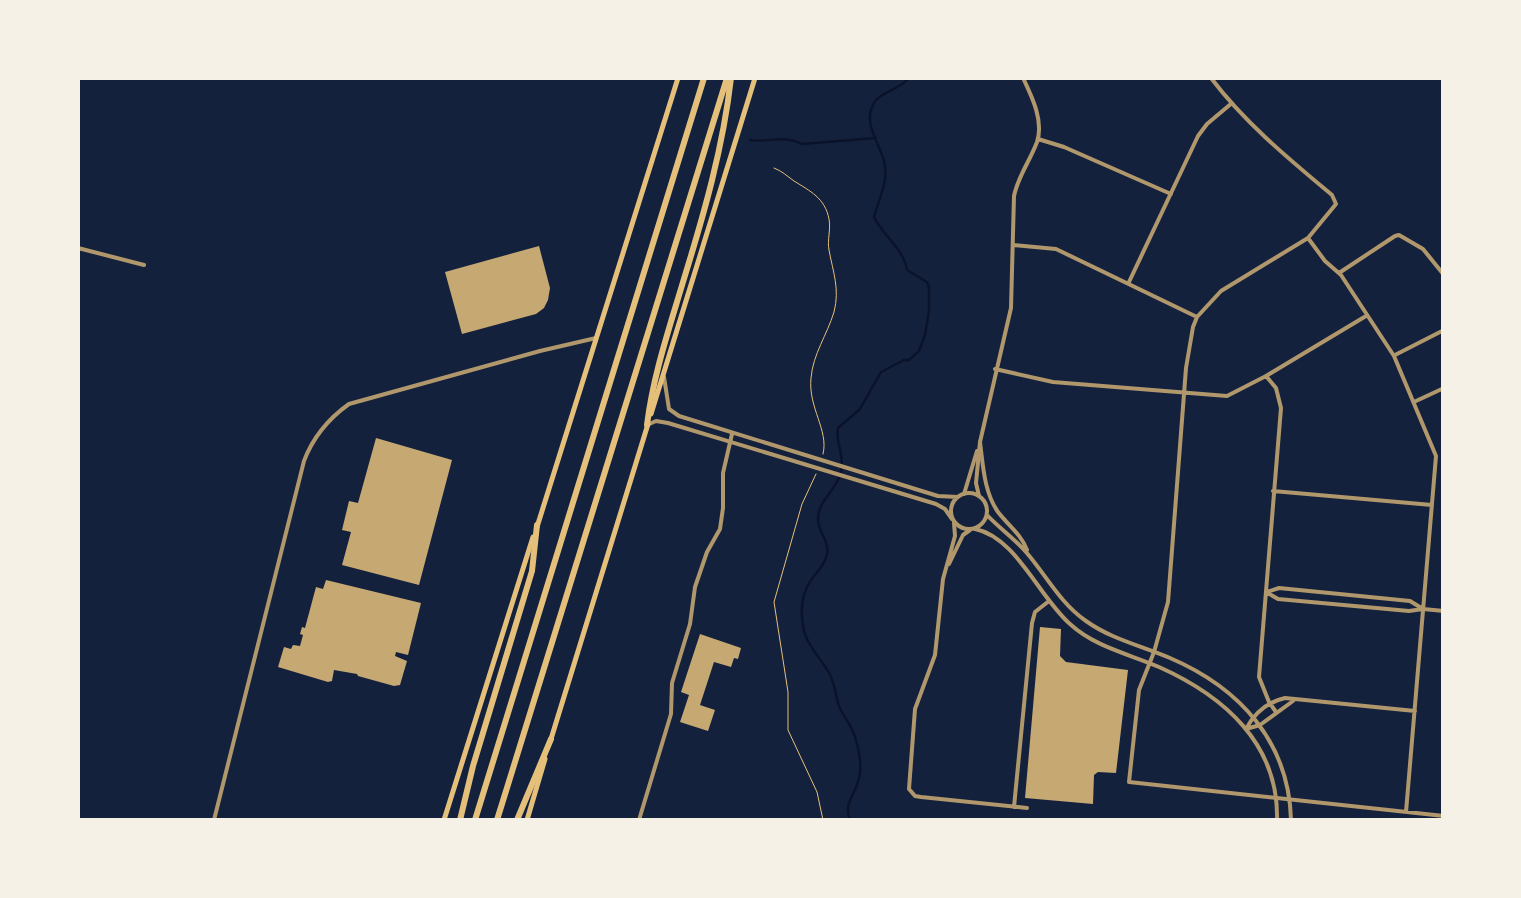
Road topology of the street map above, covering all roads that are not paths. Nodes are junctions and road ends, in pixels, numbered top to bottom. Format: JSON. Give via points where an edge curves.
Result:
{"nodes":[{"id":1,"x":678,"y":78,"type":"edge"},
{"id":2,"x":704,"y":78,"type":"edge"},
{"id":3,"x":729,"y":78,"type":"edge"},
{"id":4,"x":756,"y":78,"type":"edge"},
{"id":5,"x":1024,"y":78,"type":"edge"},
{"id":6,"x":1210,"y":78,"type":"edge"},
{"id":7,"x":1232,"y":104,"type":"junction"},
{"id":8,"x":1038,"y":138,"type":"junction"},
{"id":9,"x":1171,"y":194,"type":"junction"},
{"id":10,"x":1308,"y":238,"type":"junction"},
{"id":11,"x":1012,"y":246,"type":"junction"},
{"id":12,"x":78,"y":248,"type":"edge"},
{"id":13,"x":144,"y":265,"type":"dead end"},
{"id":14,"x":1339,"y":273,"type":"junction"},
{"id":15,"x":1444,"y":275,"type":"edge"},
{"id":16,"x":1129,"y":282,"type":"junction"},
{"id":17,"x":1198,"y":316,"type":"junction"},
{"id":18,"x":1366,"y":316,"type":"junction"},
{"id":19,"x":1444,"y":330,"type":"edge"},
{"id":20,"x":596,"y":338,"type":"junction"},
{"id":21,"x":1394,"y":356,"type":"junction"},
{"id":22,"x":995,"y":368,"type":"junction"},
{"id":23,"x":664,"y":375,"type":"junction"},
{"id":24,"x":1266,"y":376,"type":"junction"},
{"id":25,"x":1444,"y":388,"type":"edge"},
{"id":26,"x":1184,"y":393,"type":"junction"},
{"id":27,"x":1414,"y":402,"type":"junction"},
{"id":28,"x":647,"y":426,"type":"junction"},
{"id":29,"x":732,"y":434,"type":"junction"},
{"id":30,"x":730,"y":442,"type":"junction"},
{"id":31,"x":980,"y":442,"type":"junction"},
{"id":32,"x":1273,"y":491,"type":"junction"},
{"id":33,"x":964,"y":494,"type":"junction"},
{"id":34,"x":979,"y":496,"type":"junction"},
{"id":35,"x":958,"y":497,"type":"junction"},
{"id":36,"x":1432,"y":506,"type":"junction"},
{"id":37,"x":986,"y":515,"type":"junction"},
{"id":38,"x":953,"y":521,"type":"junction"},
{"id":39,"x":537,"y":525,"type":"junction"},
{"id":40,"x":972,"y":529,"type":"junction"},
{"id":41,"x":1031,"y":558,"type":"junction"},
{"id":42,"x":944,"y":573,"type":"junction"},
{"id":43,"x":1266,"y":592,"type":"junction"},
{"id":44,"x":1049,"y":601,"type":"junction"},
{"id":45,"x":1424,"y":609,"type":"junction"},
{"id":46,"x":1444,"y":611,"type":"edge"},
{"id":47,"x":1154,"y":652,"type":"junction"},
{"id":48,"x":1149,"y":664,"type":"junction"},
{"id":49,"x":1297,"y":699,"type":"junction"},
{"id":50,"x":1269,"y":702,"type":"junction"},
{"id":51,"x":1416,"y":711,"type":"junction"},
{"id":52,"x":1276,"y":712,"type":"junction"},
{"id":53,"x":1253,"y":717,"type":"junction"},
{"id":54,"x":1260,"y":725,"type":"junction"},
{"id":55,"x":1246,"y":728,"type":"junction"},
{"id":56,"x":551,"y":739,"type":"junction"},
{"id":57,"x":1276,"y":798,"type":"junction"},
{"id":58,"x":1290,"y":800,"type":"junction"},
{"id":59,"x":1014,"y":807,"type":"junction"},
{"id":60,"x":1027,"y":808,"type":"dead end"},
{"id":61,"x":1406,"y":812,"type":"junction"},
{"id":62,"x":1444,"y":816,"type":"edge"},
{"id":63,"x":214,"y":820,"type":"edge"},
{"id":64,"x":444,"y":820,"type":"edge"},
{"id":65,"x":460,"y":820,"type":"edge"},
{"id":66,"x":474,"y":820,"type":"edge"},
{"id":67,"x":497,"y":820,"type":"edge"},
{"id":68,"x":517,"y":820,"type":"edge"},
{"id":69,"x":526,"y":820,"type":"edge"},
{"id":70,"x":639,"y":820,"type":"edge"},
{"id":71,"x":1277,"y":820,"type":"edge"},
{"id":72,"x":1291,"y":820,"type":"edge"}],
"edges":[{"from":1,"to":20,"type":"main road"},
{"from":2,"to":66,"type":"highway"},
{"from":3,"to":28,"type":"highway","via":[[712,185],[657,367]]},
{"from":3,"to":67,"type":"highway"},
{"from":4,"to":23,"type":"main road"},
{"from":5,"to":8,"type":"street"},
{"from":6,"to":7,"type":"street"},
{"from":7,"to":9,"type":"street","via":[[1198,136]]},
{"from":7,"to":10,"type":"street","via":[[1332,195],[1336,204]]},
{"from":8,"to":9,"type":"street"},
{"from":8,"to":11,"type":"street","via":[[1016,183]]},
{"from":9,"to":16,"type":"street"},
{"from":10,"to":14,"type":"street"},
{"from":10,"to":17,"type":"street","via":[[1221,291]]},
{"from":11,"to":16,"type":"street","via":[[1056,249]]},
{"from":11,"to":22,"type":"street","via":[[1010,308]]},
{"from":12,"to":13,"type":"street"},
{"from":14,"to":15,"type":"street","via":[[1399,235]]},
{"from":14,"to":18,"type":"street"},
{"from":16,"to":17,"type":"street"},
{"from":17,"to":26,"type":"street"},
{"from":18,"to":21,"type":"street"},
{"from":18,"to":24,"type":"street"},
{"from":19,"to":21,"type":"street"},
{"from":20,"to":39,"type":"main road"},
{"from":20,"to":63,"type":"street","via":[[350,404],[321,430],[304,461]]},
{"from":21,"to":27,"type":"street"},
{"from":22,"to":26,"type":"street","via":[[1052,382]]},
{"from":22,"to":31,"type":"street"},
{"from":23,"to":28,"type":"main road"},
{"from":23,"to":29,"type":"street","via":[[672,412]]},
{"from":24,"to":26,"type":"street","via":[[1227,396]]},
{"from":24,"to":32,"type":"street","via":[[1280,400]]},
{"from":25,"to":27,"type":"street"},
{"from":26,"to":47,"type":"street","via":[[1168,602]]},
{"from":27,"to":36,"type":"street","via":[[1436,456]]},
{"from":28,"to":30,"type":"street","via":[[665,422]]},
{"from":28,"to":56,"type":"main road"},
{"from":29,"to":30,"type":"street"},
{"from":29,"to":35,"type":"street"},
{"from":30,"to":38,"type":"street","via":[[936,504]]},
{"from":30,"to":70,"type":"street","via":[[720,530],[695,587],[672,682],[670,720]]},
{"from":31,"to":33,"type":"street"},
{"from":31,"to":34,"type":"street"},
{"from":31,"to":41,"type":"street","via":[[989,494]]},
{"from":32,"to":36,"type":"street"},
{"from":32,"to":43,"type":"street"},
{"from":33,"to":34,"type":"street"},
{"from":33,"to":35,"type":"street"},
{"from":34,"to":37,"type":"street"},
{"from":35,"to":38,"type":"street","via":[[950,509]]},
{"from":36,"to":45,"type":"street"},
{"from":37,"to":40,"type":"street"},
{"from":37,"to":41,"type":"street"},
{"from":38,"to":40,"type":"street"},
{"from":38,"to":42,"type":"street"},
{"from":39,"to":64,"type":"main road"},
{"from":39,"to":65,"type":"highway","via":[[532,571]]},
{"from":40,"to":42,"type":"street"},
{"from":40,"to":44,"type":"street","via":[[992,534]]},
{"from":41,"to":47,"type":"street","via":[[1077,615]]},
{"from":42,"to":59,"type":"street","via":[[935,655],[914,714],[910,789],[921,798]]},
{"from":43,"to":45,"type":"street","via":[[1278,599]]},
{"from":43,"to":45,"type":"street","via":[[1410,601]]},
{"from":43,"to":50,"type":"street","via":[[1259,677]]},
{"from":44,"to":48,"type":"street","via":[[1082,634]]},
{"from":44,"to":59,"type":"street","via":[[1032,623]]},
{"from":45,"to":46,"type":"street"},
{"from":45,"to":51,"type":"street"},
{"from":47,"to":48,"type":"street"},
{"from":47,"to":53,"type":"street","via":[[1205,678]]},
{"from":48,"to":55,"type":"street","via":[[1200,688]]},
{"from":48,"to":57,"type":"street","via":[[1137,698],[1129,782]]},
{"from":49,"to":50,"type":"street"},
{"from":49,"to":51,"type":"street"},
{"from":49,"to":52,"type":"street"},
{"from":50,"to":52,"type":"street"},
{"from":50,"to":53,"type":"street"},
{"from":51,"to":61,"type":"street"},
{"from":52,"to":54,"type":"street"},
{"from":53,"to":54,"type":"street"},
{"from":53,"to":55,"type":"street"},
{"from":54,"to":55,"type":"street"},
{"from":54,"to":58,"type":"street"},
{"from":55,"to":57,"type":"street"},
{"from":56,"to":68,"type":"highway"},
{"from":56,"to":69,"type":"main road"},
{"from":57,"to":58,"type":"street"},
{"from":57,"to":71,"type":"street"},
{"from":58,"to":61,"type":"street"},
{"from":58,"to":72,"type":"street"},
{"from":59,"to":60,"type":"street"},
{"from":61,"to":62,"type":"street"}]}
